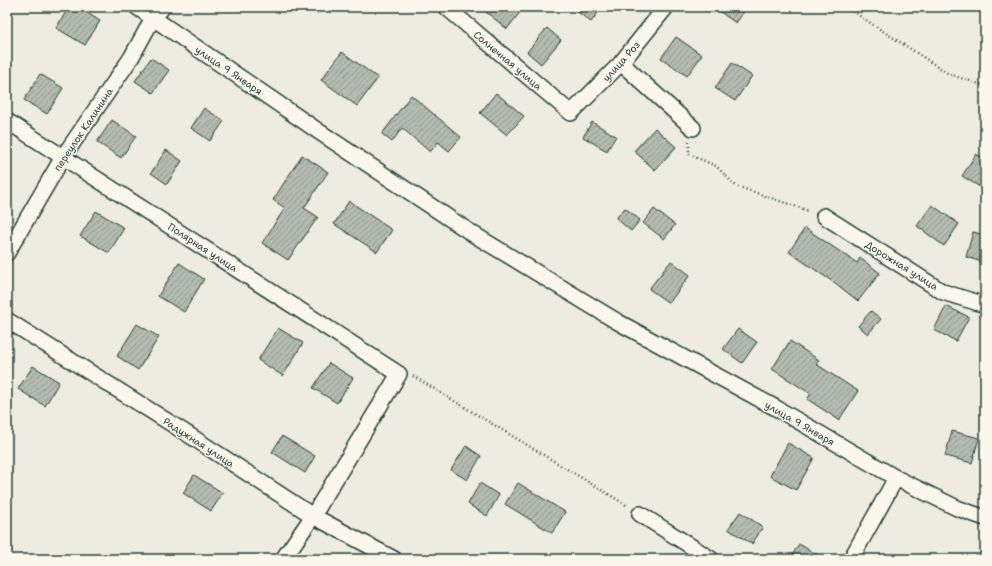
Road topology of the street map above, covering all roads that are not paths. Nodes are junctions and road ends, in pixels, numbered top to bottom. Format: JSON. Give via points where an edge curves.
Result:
{"nodes":[{"id":1,"x":138,"y":7,"type":"edge"},
{"id":2,"x":446,"y":7,"type":"edge"},
{"id":3,"x":666,"y":7,"type":"edge"},
{"id":4,"x":158,"y":13,"type":"edge"},
{"id":5,"x":621,"y":63,"type":"junction"},
{"id":6,"x":571,"y":113,"type":"joint"},
{"id":7,"x":7,"y":121,"type":"edge"},
{"id":8,"x":693,"y":128,"type":"road end"},
{"id":9,"x":63,"y":157,"type":"junction"},
{"id":10,"x":824,"y":216,"type":"road end"},
{"id":11,"x":7,"y":253,"type":"edge"},
{"id":12,"x":985,"y":304,"type":"edge"},
{"id":13,"x":7,"y":320,"type":"edge"},
{"id":14,"x":896,"y":478,"type":"junction"},
{"id":15,"x":640,"y":514,"type":"road end"},
{"id":16,"x":313,"y":516,"type":"junction"},
{"id":17,"x":985,"y":518,"type":"edge"},
{"id":18,"x":283,"y":559,"type":"edge"},
{"id":19,"x":394,"y":559,"type":"edge"},
{"id":20,"x":711,"y":559,"type":"edge"},
{"id":21,"x":851,"y":559,"type":"edge"}],
"edges":[{"from":1,"to":4,"type":"street","name":"улица 9 Января"},
{"from":2,"to":6,"type":"street","name":"Солнечная улица"},
{"from":3,"to":5,"type":"street","name":"улица Роз"},
{"from":4,"to":9,"type":"street","name":"переулок Калинина","via":[[131,58]]},
{"from":4,"to":14,"type":"street","name":"улица 9 Января","via":[[321,133],[472,234],[618,322],[776,408]]},
{"from":5,"to":6,"type":"street","name":"улица Роз"},
{"from":5,"to":8,"type":"street"},
{"from":7,"to":9,"type":"street","name":"Полярная улица"},
{"from":9,"to":11,"type":"street","name":"переулок Калинина"},
{"from":9,"to":16,"type":"street","name":"Полярная улица","via":[[404,374]]},
{"from":10,"to":12,"type":"street","name":"Дорожная улица","via":[[943,292]]},
{"from":13,"to":16,"type":"street","name":"Радужная улица"},
{"from":14,"to":17,"type":"street","name":"улица 9 Января"},
{"from":14,"to":21,"type":"street"},
{"from":15,"to":20,"type":"street"},
{"from":16,"to":18,"type":"street"},
{"from":16,"to":19,"type":"street","name":"Радужная улица"}]}
